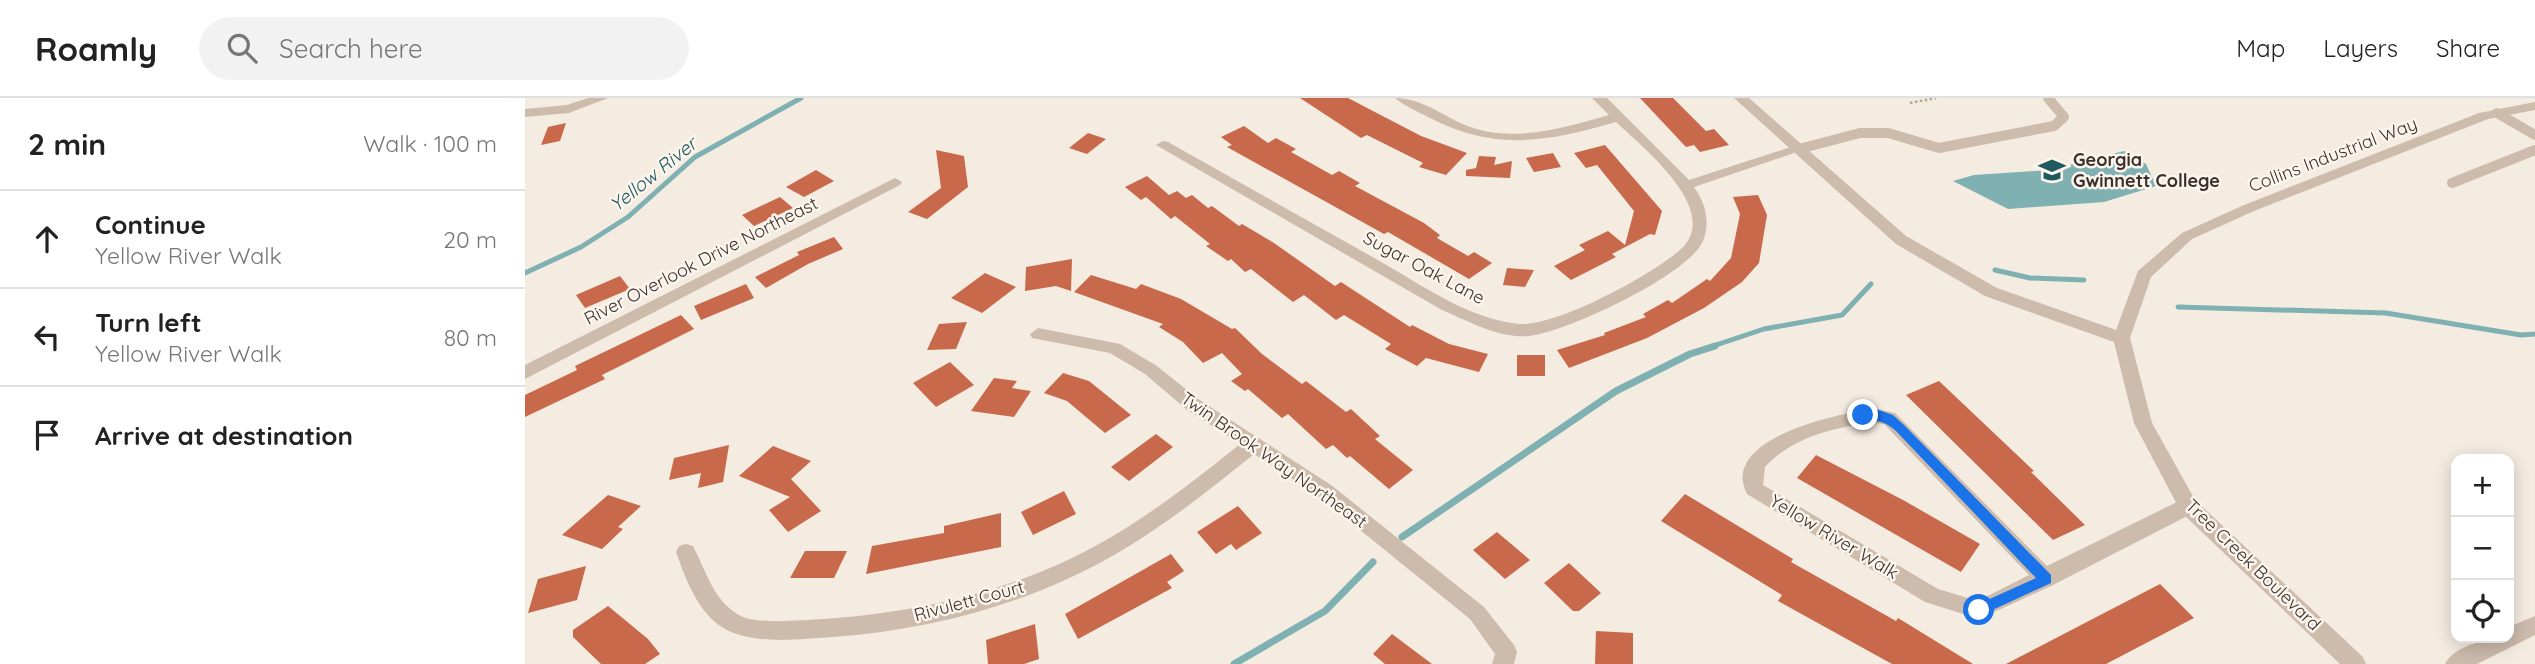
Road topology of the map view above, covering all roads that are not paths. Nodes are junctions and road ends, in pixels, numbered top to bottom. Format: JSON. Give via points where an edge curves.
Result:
{"nodes":[{"id":1,"x":601,"y":98,"type":"edge"},
{"id":2,"x":1402,"y":98,"type":"edge"},
{"id":3,"x":1599,"y":98,"type":"edge"},
{"id":4,"x":1741,"y":98,"type":"edge"},
{"id":5,"x":2048,"y":98,"type":"edge"},
{"id":6,"x":2535,"y":106,"type":"edge"},
{"id":7,"x":525,"y":113,"type":"edge"},
{"id":8,"x":2497,"y":114,"type":"junction"},
{"id":9,"x":1618,"y":117,"type":"junction"},
{"id":10,"x":2535,"y":135,"type":"edge"},
{"id":11,"x":1164,"y":145,"type":"dead end"},
{"id":12,"x":1799,"y":149,"type":"junction"},
{"id":13,"x":2535,"y":150,"type":"edge"},
{"id":14,"x":895,"y":182,"type":"dead end"},
{"id":15,"x":2452,"y":183,"type":"dead end"},
{"id":16,"x":1687,"y":185,"type":"junction"},
{"id":17,"x":1038,"y":334,"type":"dead end"},
{"id":18,"x":2122,"y":338,"type":"junction"},
{"id":19,"x":525,"y":373,"type":"edge"},
{"id":20,"x":1252,"y":445,"type":"junction"},
{"id":21,"x":2188,"y":506,"type":"junction"},
{"id":22,"x":686,"y":552,"type":"dead end"},
{"id":23,"x":2046,"y":579,"type":"junction"},
{"id":24,"x":2535,"y":625,"type":"edge"},
{"id":25,"x":2514,"y":634,"type":"edge"},
{"id":26,"x":2496,"y":643,"type":"edge"},
{"id":27,"x":1503,"y":664,"type":"edge"},
{"id":28,"x":2355,"y":664,"type":"edge"},
{"id":29,"x":2456,"y":664,"type":"edge"}],
"edges":[{"from":1,"to":7,"type":"street","via":[[569,109]]},
{"from":2,"to":9,"type":"street","via":[[1478,133],[1508,137],[1537,138]]},
{"from":3,"to":9,"type":"street","name":"Sugar Oak Lane"},
{"from":4,"to":12,"type":"street"},
{"from":5,"to":12,"type":"lane","via":[[2064,117],[2054,126],[1939,148],[1888,134],[1860,133]]},
{"from":6,"to":8,"type":"street","name":"Collins Industrial Way"},
{"from":8,"to":10,"type":"lane"},
{"from":8,"to":18,"type":"street","name":"Collins Industrial Way","via":[[2187,236],[2144,275]]},
{"from":9,"to":16,"type":"street","name":"Sugar Oak Lane"},
{"from":11,"to":16,"type":"street","name":"Sugar Oak Lane","via":[[1448,306],[1511,329],[1549,327],[1574,318],[1691,249],[1700,223],[1698,206]]},
{"from":12,"to":16,"type":"street"},
{"from":12,"to":18,"type":"street","via":[[1901,240],[1991,292]]},
{"from":13,"to":15,"type":"lane"},
{"from":14,"to":19,"type":"street","name":"River Overlook Drive Northeast"},
{"from":17,"to":20,"type":"street","name":"Twin Brook Way Northeast","via":[[1114,348]]},
{"from":18,"to":21,"type":"street","name":"Tree Creek Boulevard","via":[[2143,423]]},
{"from":20,"to":22,"type":"street","name":"Rivulett Court","via":[[1136,532],[1080,564],[1023,588],[931,613],[821,631],[745,628],[712,606]]},
{"from":20,"to":27,"type":"street","name":"Twin Brook Way Northeast","via":[[1324,490],[1477,613],[1506,652]]},
{"from":21,"to":23,"type":"street","name":"Yellow River Walk"},
{"from":21,"to":28,"type":"street","name":"Tree Creek Boulevard"},
{"from":23,"to":23,"type":"street","name":"Yellow River Walk","via":[[1889,418],[1863,415],[1777,445],[1759,461],[1753,476],[1754,489],[1932,596],[1979,610]]},
{"from":24,"to":25,"type":"street"},
{"from":26,"to":29,"type":"street"}]}
